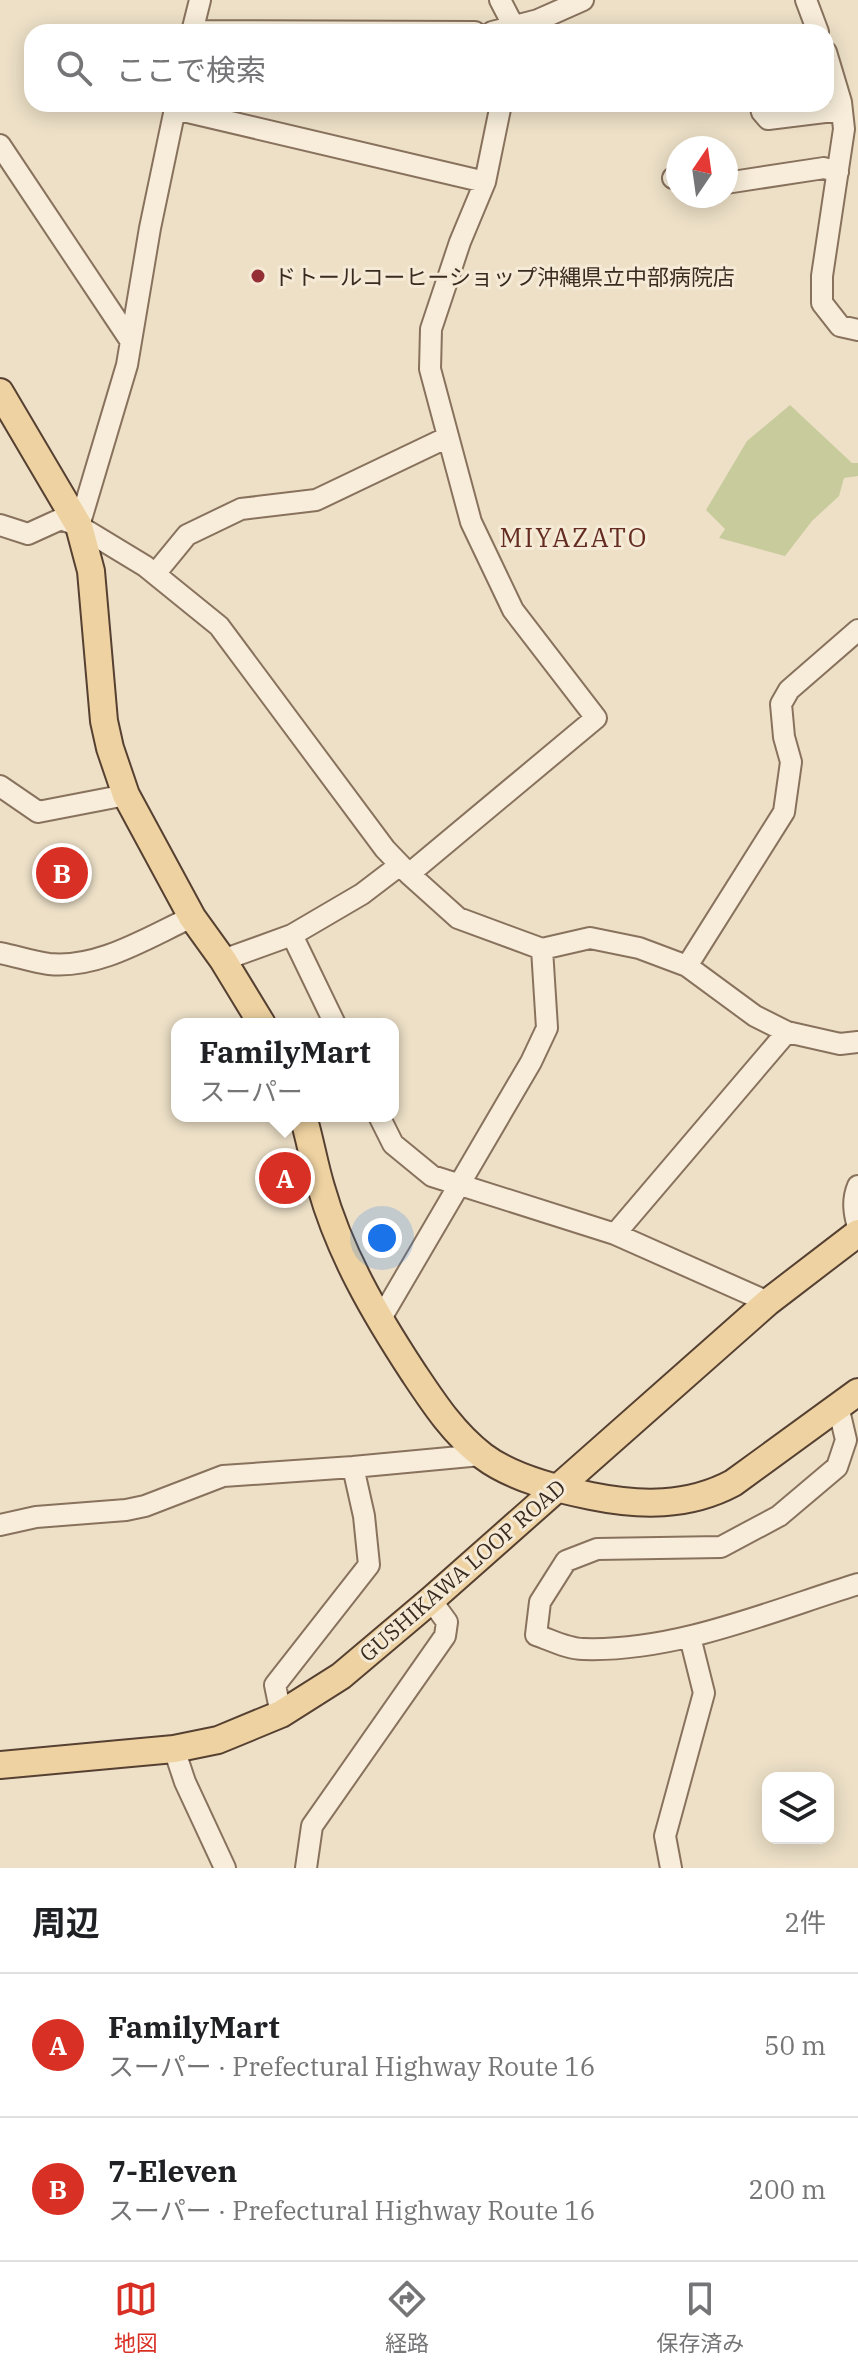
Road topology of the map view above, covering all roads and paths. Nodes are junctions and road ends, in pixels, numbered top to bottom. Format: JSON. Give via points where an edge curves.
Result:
{"nodes":[{"id":1,"x":200,"y":0,"type":"edge"},
{"id":2,"x":500,"y":0,"type":"edge"},
{"id":3,"x":583,"y":0,"type":"edge"},
{"id":4,"x":806,"y":0,"type":"edge"},
{"id":5,"x":194,"y":24,"type":"edge"},
{"id":6,"x":511,"y":24,"type":"edge"},
{"id":7,"x":528,"y":24,"type":"edge"},
{"id":8,"x":815,"y":24,"type":"edge"},
{"id":9,"x":834,"y":72,"type":"edge"},
{"id":10,"x":847,"y":104,"type":"edge"},
{"id":11,"x":175,"y":112,"type":"edge"},
{"id":12,"x":197,"y":112,"type":"edge"},
{"id":13,"x":499,"y":112,"type":"edge"},
{"id":14,"x":762,"y":112,"type":"edge"},
{"id":15,"x":805,"y":112,"type":"edge"},
{"id":16,"x":0,"y":145,"type":"edge"},
{"id":17,"x":838,"y":172,"type":"junction"},
{"id":18,"x":738,"y":181,"type":"edge"},
{"id":19,"x":485,"y":182,"type":"junction"},
{"id":20,"x":858,"y":330,"type":"edge"},
{"id":21,"x":130,"y":340,"type":"junction"},
{"id":22,"x":0,"y":392,"type":"edge"},
{"id":23,"x":448,"y":437,"type":"junction"},
{"id":24,"x":0,"y":525,"type":"edge"},
{"id":25,"x":79,"y":526,"type":"junction"},
{"id":26,"x":155,"y":574,"type":"junction"},
{"id":27,"x":858,"y":630,"type":"edge"},
{"id":28,"x":0,"y":786,"type":"edge"},
{"id":29,"x":126,"y":795,"type":"junction"},
{"id":30,"x":405,"y":870,"type":"junction"},
{"id":31,"x":192,"y":917,"type":"junction"},
{"id":32,"x":292,"y":935,"type":"junction"},
{"id":33,"x":542,"y":949,"type":"junction"},
{"id":34,"x":0,"y":953,"type":"edge"},
{"id":35,"x":223,"y":960,"type":"junction"},
{"id":36,"x":687,"y":966,"type":"junction"},
{"id":37,"x":258,"y":1018,"type":"edge"},
{"id":38,"x":332,"y":1018,"type":"edge"},
{"id":39,"x":787,"y":1032,"type":"junction"},
{"id":40,"x":858,"y":1042,"type":"edge"},
{"id":41,"x":305,"y":1122,"type":"edge"},
{"id":42,"x":382,"y":1122,"type":"edge"},
{"id":43,"x":460,"y":1184,"type":"junction"},
{"id":44,"x":858,"y":1186,"type":"edge"},
{"id":45,"x":858,"y":1227,"type":"edge"},
{"id":46,"x":858,"y":1233,"type":"edge"},
{"id":47,"x":615,"y":1234,"type":"junction"},
{"id":48,"x":768,"y":1302,"type":"junction"},
{"id":49,"x":380,"y":1320,"type":"junction"},
{"id":50,"x":848,"y":1399,"type":"edge"},
{"id":51,"x":481,"y":1455,"type":"junction"},
{"id":52,"x":353,"y":1467,"type":"junction"},
{"id":53,"x":557,"y":1487,"type":"junction"},
{"id":54,"x":0,"y":1525,"type":"edge"},
{"id":55,"x":858,"y":1584,"type":"edge"},
{"id":56,"x":431,"y":1600,"type":"junction"},
{"id":57,"x":690,"y":1637,"type":"junction"},
{"id":58,"x":281,"y":1714,"type":"junction"},
{"id":59,"x":174,"y":1749,"type":"junction"},
{"id":60,"x":0,"y":1765,"type":"edge"},
{"id":61,"x":225,"y":1868,"type":"edge"},
{"id":62,"x":306,"y":1868,"type":"edge"},
{"id":63,"x":671,"y":1868,"type":"edge"}],
"edges":[{"from":1,"to":5,"type":"street"},
{"from":2,"to":6,"type":"street"},
{"from":3,"to":7,"type":"street"},
{"from":4,"to":8,"type":"street"},
{"from":9,"to":10,"type":"street"},
{"from":10,"to":17,"type":"street"},
{"from":11,"to":21,"type":"street"},
{"from":12,"to":19,"type":"street"},
{"from":13,"to":19,"type":"street"},
{"from":14,"to":15,"type":"street","via":[[768,119]]},
{"from":16,"to":21,"type":"street"},
{"from":17,"to":18,"type":"street","via":[[824,168]]},
{"from":17,"to":20,"type":"street","via":[[822,303],[840,326]]},
{"from":19,"to":23,"type":"street","via":[[431,329],[430,369]]},
{"from":21,"to":25,"type":"street"},
{"from":22,"to":25,"type":"main road"},
{"from":23,"to":26,"type":"street","via":[[316,500],[241,509],[187,535]]},
{"from":23,"to":30,"type":"street","via":[[471,522],[513,610],[596,718]]},
{"from":24,"to":25,"type":"street","via":[[28,534],[61,519]]},
{"from":25,"to":26,"type":"street"},
{"from":25,"to":29,"type":"main road","via":[[91,571],[104,721]]},
{"from":26,"to":30,"type":"street","via":[[219,626]]},
{"from":27,"to":36,"type":"street","via":[[789,690],[781,704],[791,762],[784,812]]},
{"from":28,"to":29,"type":"street","via":[[38,812]]},
{"from":29,"to":31,"type":"main road"},
{"from":30,"to":32,"type":"street"},
{"from":30,"to":33,"type":"street","via":[[458,918]]},
{"from":31,"to":34,"type":"street","via":[[90,961],[49,964]]},
{"from":31,"to":35,"type":"main road"},
{"from":32,"to":35,"type":"street"},
{"from":32,"to":38,"type":"street"},
{"from":33,"to":36,"type":"street","via":[[590,938]]},
{"from":33,"to":43,"type":"street","via":[[547,1028]]},
{"from":35,"to":37,"type":"main road"},
{"from":36,"to":39,"type":"street","via":[[755,1016]]},
{"from":39,"to":40,"type":"street","via":[[840,1044]]},
{"from":39,"to":47,"type":"street"},
{"from":41,"to":49,"type":"main road","via":[[334,1224]]},
{"from":42,"to":43,"type":"street","via":[[393,1144],[432,1176]]},
{"from":43,"to":47,"type":"street"},
{"from":43,"to":49,"type":"street"},
{"from":44,"to":45,"type":"street"},
{"from":46,"to":48,"type":"main road","name":"GUSHIKAWA LOOP ROAD"},
{"from":47,"to":48,"type":"street"},
{"from":48,"to":53,"type":"main road","name":"GUSHIKAWA LOOP ROAD"},
{"from":49,"to":51,"type":"main road","via":[[434,1403]]},
{"from":50,"to":53,"type":"main road","via":[[733,1483],[695,1498],[643,1504]]},
{"from":50,"to":57,"type":"street","via":[[846,1440],[837,1467],[779,1516],[721,1547],[597,1549],[566,1561],[540,1602],[536,1635],[580,1649]]},
{"from":51,"to":52,"type":"street"},
{"from":51,"to":53,"type":"main road"},
{"from":52,"to":54,"type":"street","via":[[223,1476],[145,1506]]},
{"from":52,"to":58,"type":"street","via":[[369,1565],[275,1685]]},
{"from":53,"to":56,"type":"main road","name":"GUSHIKAWA LOOP ROAD"},
{"from":55,"to":57,"type":"street"},
{"from":56,"to":58,"type":"main road","name":"GUSHIKAWA LOOP ROAD","via":[[341,1676]]},
{"from":56,"to":62,"type":"street","via":[[447,1622],[445,1636],[312,1826]]},
{"from":57,"to":63,"type":"street","via":[[704,1693],[665,1836]]},
{"from":58,"to":59,"type":"main road","name":"GUSHIKAWA LOOP ROAD","via":[[218,1740]]},
{"from":59,"to":60,"type":"main road","name":"GUSHIKAWA LOOP ROAD"},
{"from":59,"to":61,"type":"street"}]}
